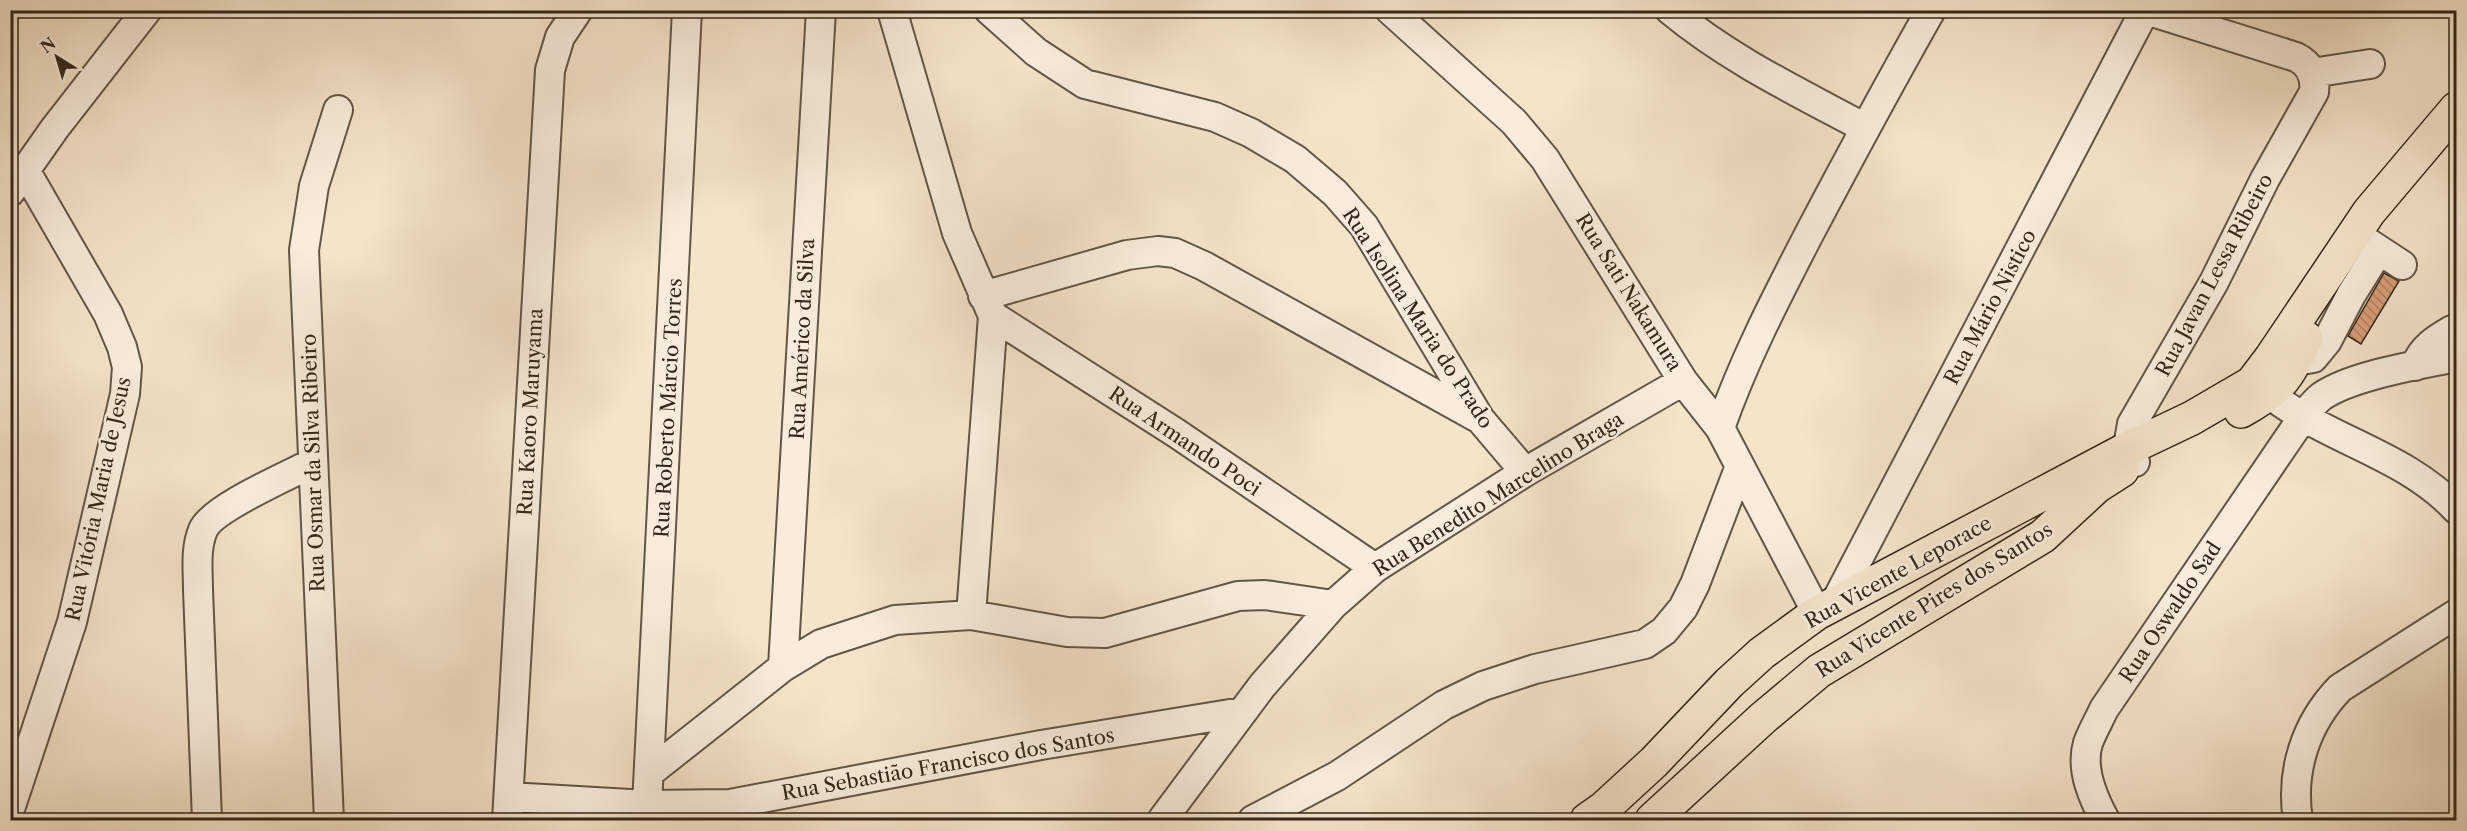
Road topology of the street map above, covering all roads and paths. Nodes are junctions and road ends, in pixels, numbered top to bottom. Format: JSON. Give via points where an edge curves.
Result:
{"nodes":[{"id":1,"x":147,"y":10,"type":"edge"},
{"id":2,"x":578,"y":10,"type":"edge"},
{"id":3,"x":687,"y":10,"type":"edge"},
{"id":4,"x":821,"y":10,"type":"edge"},
{"id":5,"x":892,"y":10,"type":"edge"},
{"id":6,"x":989,"y":10,"type":"edge"},
{"id":7,"x":1389,"y":10,"type":"edge"},
{"id":8,"x":1670,"y":10,"type":"edge"},
{"id":9,"x":1931,"y":10,"type":"edge"},
{"id":10,"x":2145,"y":10,"type":"edge"},
{"id":11,"x":2370,"y":64,"type":"dead end"},
{"id":12,"x":2313,"y":82,"type":"junction"},
{"id":13,"x":2457,"y":109,"type":"edge"},
{"id":14,"x":338,"y":110,"type":"dead end"},
{"id":15,"x":1865,"y":128,"type":"junction"},
{"id":16,"x":18,"y":181,"type":"edge"},
{"id":17,"x":2379,"y":250,"type":"junction"},
{"id":18,"x":988,"y":306,"type":"junction"},
{"id":19,"x":2454,"y":344,"type":"edge"},
{"id":20,"x":1440,"y":354,"type":"junction"},
{"id":21,"x":2286,"y":355,"type":"junction"},
{"id":22,"x":1683,"y":381,"type":"junction"},
{"id":23,"x":1420,"y":385,"type":"junction"},
{"id":24,"x":2261,"y":389,"type":"junction"},
{"id":25,"x":2303,"y":417,"type":"junction"},
{"id":26,"x":1480,"y":419,"type":"junction"},
{"id":27,"x":1720,"y":428,"type":"junction"},
{"id":28,"x":2132,"y":455,"type":"junction"},
{"id":29,"x":312,"y":463,"type":"junction"},
{"id":30,"x":1740,"y":466,"type":"junction"},
{"id":31,"x":1525,"y":472,"type":"junction"},
{"id":32,"x":2026,"y":502,"type":"junction"},
{"id":33,"x":2457,"y":509,"type":"edge"},
{"id":34,"x":2043,"y":536,"type":"junction"},
{"id":35,"x":1375,"y":568,"type":"junction"},
{"id":36,"x":1333,"y":605,"type":"junction"},
{"id":37,"x":1826,"y":608,"type":"junction"},
{"id":38,"x":2457,"y":614,"type":"edge"},
{"id":39,"x":971,"y":615,"type":"junction"},
{"id":40,"x":783,"y":667,"type":"junction"},
{"id":41,"x":1242,"y":712,"type":"junction"},
{"id":42,"x":650,"y":773,"type":"junction"},
{"id":43,"x":647,"y":806,"type":"junction"},
{"id":44,"x":10,"y":809,"type":"edge"},
{"id":45,"x":508,"y":809,"type":"edge"},
{"id":46,"x":207,"y":820,"type":"edge"},
{"id":47,"x":329,"y":820,"type":"edge"},
{"id":48,"x":1162,"y":820,"type":"edge"},
{"id":49,"x":1254,"y":820,"type":"edge"},
{"id":50,"x":1587,"y":820,"type":"edge"},
{"id":51,"x":1652,"y":820,"type":"edge"},
{"id":52,"x":2105,"y":820,"type":"edge"},
{"id":53,"x":2298,"y":820,"type":"edge"}],
"edges":[{"from":1,"to":16,"type":"street"},
{"from":2,"to":45,"type":"street","name":"Rua Kaoro Maruyama","via":[[561,37],[550,70]]},
{"from":3,"to":42,"type":"street","name":"Rua Roberto Márcio Torres"},
{"from":4,"to":40,"type":"street","name":"Rua Américo da Silva"},
{"from":5,"to":18,"type":"street","via":[[957,233]]},
{"from":6,"to":20,"type":"street","name":"Rua Isolina Maria do Prado","via":[[1036,52],[1085,84],[1215,117],[1295,159],[1335,192],[1364,226]]},
{"from":7,"to":22,"type":"street","name":"Rua Sati Nakamura","via":[[1514,122],[1545,159]]},
{"from":8,"to":15,"type":"street","via":[[1701,36],[1742,61]]},
{"from":9,"to":15,"type":"street"},
{"from":10,"to":12,"type":"street","via":[[2296,57],[2307,65]]},
{"from":10,"to":37,"type":"street","name":"Rua Mário Nistico"},
{"from":11,"to":12,"type":"street"},
{"from":12,"to":28,"type":"street","name":"Rua Javan Lessa Ribeiro","via":[[2214,282],[2132,424]]},
{"from":13,"to":17,"type":"main road","via":[[2391,184]]},
{"from":14,"to":29,"type":"street","name":"Rua Osmar da Silva Ribeiro","via":[[314,186],[304,250]]},
{"from":15,"to":27,"type":"street","via":[[1757,339]]},
{"from":16,"to":44,"type":"street","name":"Rua Vitória Maria de Jesus","via":[[108,314],[127,367],[125,394],[72,622]]},
{"from":17,"to":21,"type":"main road","via":[[2329,272],[2316,315]]},
{"from":17,"to":21,"type":"street","via":[[2327,341],[2313,358]]},
{"from":18,"to":23,"type":"street","via":[[1127,255],[1158,251],[1175,254]]},
{"from":18,"to":35,"type":"street","name":"Rua Armando Poci"},
{"from":18,"to":39,"type":"street"},
{"from":19,"to":25,"type":"street","name":"Rua Oswaldo Sad","via":[[2415,366],[2338,388],[2316,401]]},
{"from":20,"to":23,"type":"street","via":[[1431,377]]},
{"from":20,"to":26,"type":"street","name":"Rua Isolina Maria do Prado"},
{"from":21,"to":24,"type":"main road"},
{"from":22,"to":27,"type":"street","name":"Rua Sati Nakamura"},
{"from":22,"to":31,"type":"street","name":"Rua Benedito Marcelino Braga"},
{"from":23,"to":26,"type":"street"},
{"from":24,"to":25,"type":"street"},
{"from":24,"to":28,"type":"main road","name":"Rua Vicente Leporace","via":[[2192,418]]},
{"from":25,"to":33,"type":"street","via":[[2415,474]]},
{"from":25,"to":52,"type":"street","name":"Rua Oswaldo Sad","via":[[2104,709],[2088,743],[2085,761],[2093,795]]},
{"from":26,"to":31,"type":"street","name":"Rua Isolina Maria do Prado"},
{"from":27,"to":30,"type":"street","name":"Rua Sati Nakamura"},
{"from":28,"to":32,"type":"main road","name":"Rua Vicente Leporace"},
{"from":28,"to":34,"type":"main road","name":"Rua Vicente Pires dos Santos"},
{"from":29,"to":46,"type":"street","via":[[215,514],[203,529],[197,554]]},
{"from":29,"to":47,"type":"street","name":"Rua Osmar da Silva Ribeiro"},
{"from":30,"to":37,"type":"street","name":"Rua Sati Nakamura"},
{"from":30,"to":49,"type":"street","via":[[1695,584],[1683,608],[1664,631],[1645,644],[1535,669],[1483,686],[1444,705],[1336,776]]},
{"from":31,"to":35,"type":"street","name":"Rua Benedito Marcelino Braga"},
{"from":32,"to":34,"type":"main road","via":[[2041,508],[2047,516]]},
{"from":32,"to":37,"type":"main road","name":"Rua Vicente Leporace"},
{"from":34,"to":51,"type":"main road","name":"Rua Vicente Pires dos Santos","via":[[1819,671]]},
{"from":35,"to":36,"type":"street","name":"Rua Benedito Marcelino Braga"},
{"from":36,"to":39,"type":"street","via":[[1265,595],[1238,596],[1105,633],[1067,632]]},
{"from":36,"to":41,"type":"street","name":"Rua Benedito Marcelino Braga"},
{"from":37,"to":50,"type":"main road","name":"Rua Vicente Leporace","via":[[1762,653],[1654,762]]},
{"from":38,"to":53,"type":"street","via":[[2340,688],[2325,704],[2308,733],[2297,771]]},
{"from":39,"to":40,"type":"street","via":[[895,620],[821,644]]},
{"from":40,"to":42,"type":"street"},
{"from":41,"to":43,"type":"street","name":"Rua Sebastião Francisco dos Santos","via":[[1041,745],[730,804]]},
{"from":41,"to":48,"type":"street","name":"Rua Benedito Marcelino Braga"},
{"from":42,"to":43,"type":"street","name":"Rua Roberto Márcio Torres"},
{"from":43,"to":45,"type":"street","name":"Rua Sebastião Francisco dos Santos"}]}
